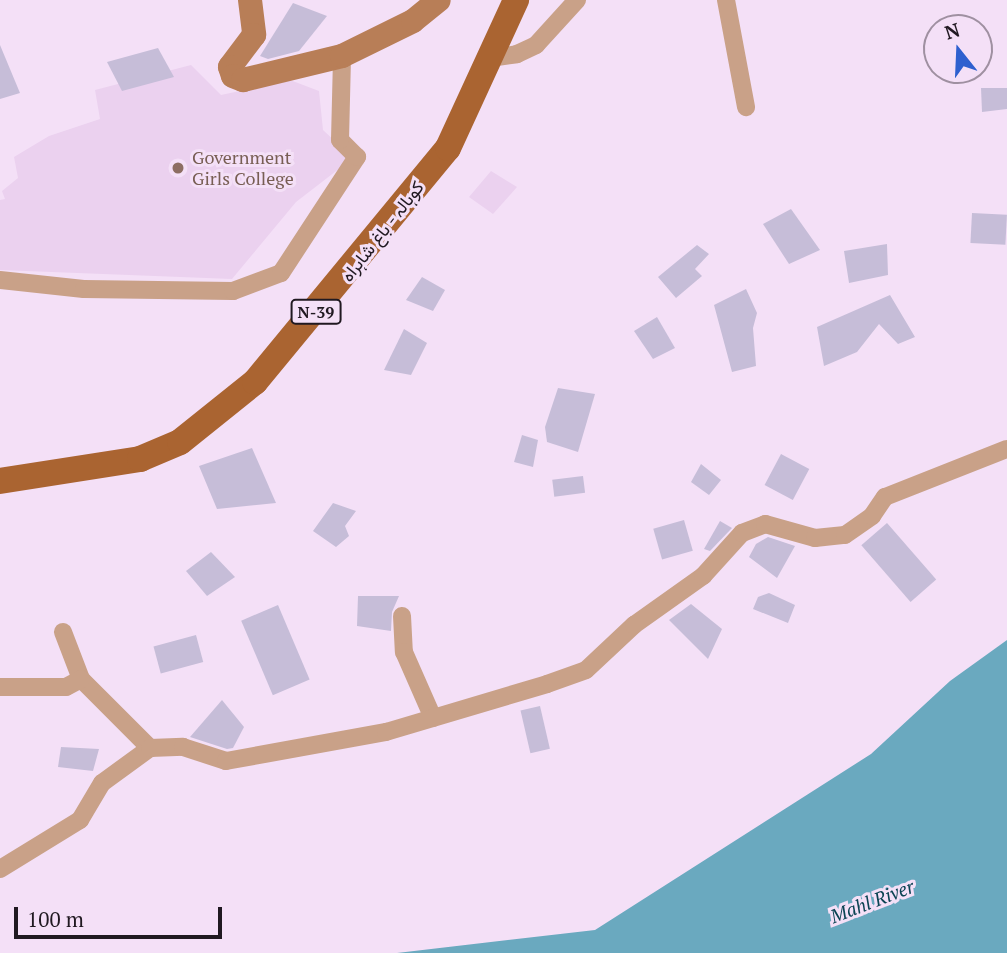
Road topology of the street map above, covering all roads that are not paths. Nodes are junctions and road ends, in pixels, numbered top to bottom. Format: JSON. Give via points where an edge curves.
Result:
{"nodes":[{"id":1,"x":250,"y":0,"type":"edge"},
{"id":2,"x":439,"y":0,"type":"edge"},
{"id":3,"x":516,"y":0,"type":"edge"},
{"id":4,"x":577,"y":0,"type":"edge"},
{"id":5,"x":726,"y":0,"type":"edge"},
{"id":6,"x":342,"y":56,"type":"junction"},
{"id":7,"x":489,"y":58,"type":"junction"},
{"id":8,"x":746,"y":107,"type":"dead end"},
{"id":9,"x":0,"y":280,"type":"edge"},
{"id":10,"x":1007,"y":449,"type":"edge"},
{"id":11,"x":0,"y":481,"type":"edge"},
{"id":12,"x":402,"y":616,"type":"dead end"},
{"id":13,"x":63,"y":632,"type":"dead end"},
{"id":14,"x":81,"y":679,"type":"junction"},
{"id":15,"x":0,"y":687,"type":"edge"},
{"id":16,"x":433,"y":718,"type":"junction"},
{"id":17,"x":150,"y":748,"type":"junction"},
{"id":18,"x":0,"y":869,"type":"edge"}],
"edges":[{"from":1,"to":6,"type":"main road","via":[[254,35],[230,67],[233,76],[243,79]]},
{"from":2,"to":6,"type":"main road","via":[[413,21]]},
{"from":3,"to":7,"type":"main road","name":"کوہالہ - باغ شاہراہ","number":"N-39"},
{"from":4,"to":7,"type":"street","via":[[536,45],[517,54]]},
{"from":5,"to":8,"type":"street"},
{"from":6,"to":9,"type":"street","via":[[340,140],[357,156],[281,273],[233,291],[84,289]]},
{"from":7,"to":11,"type":"main road","name":"کوہالہ - باغ شاہراہ","number":"N-39","via":[[447,148],[335,290],[255,382],[219,414],[180,442],[140,460]]},
{"from":10,"to":16,"type":"street","via":[[885,497],[872,516],[845,535],[815,538],[765,524],[742,533],[703,576],[634,625],[586,670]]},
{"from":12,"to":16,"type":"street","via":[[404,652]]},
{"from":13,"to":14,"type":"street"},
{"from":14,"to":15,"type":"street","via":[[66,687]]},
{"from":14,"to":17,"type":"street"},
{"from":16,"to":17,"type":"street","via":[[386,732],[226,761],[183,747]]},
{"from":17,"to":18,"type":"street","via":[[102,783],[80,820]]}]}
